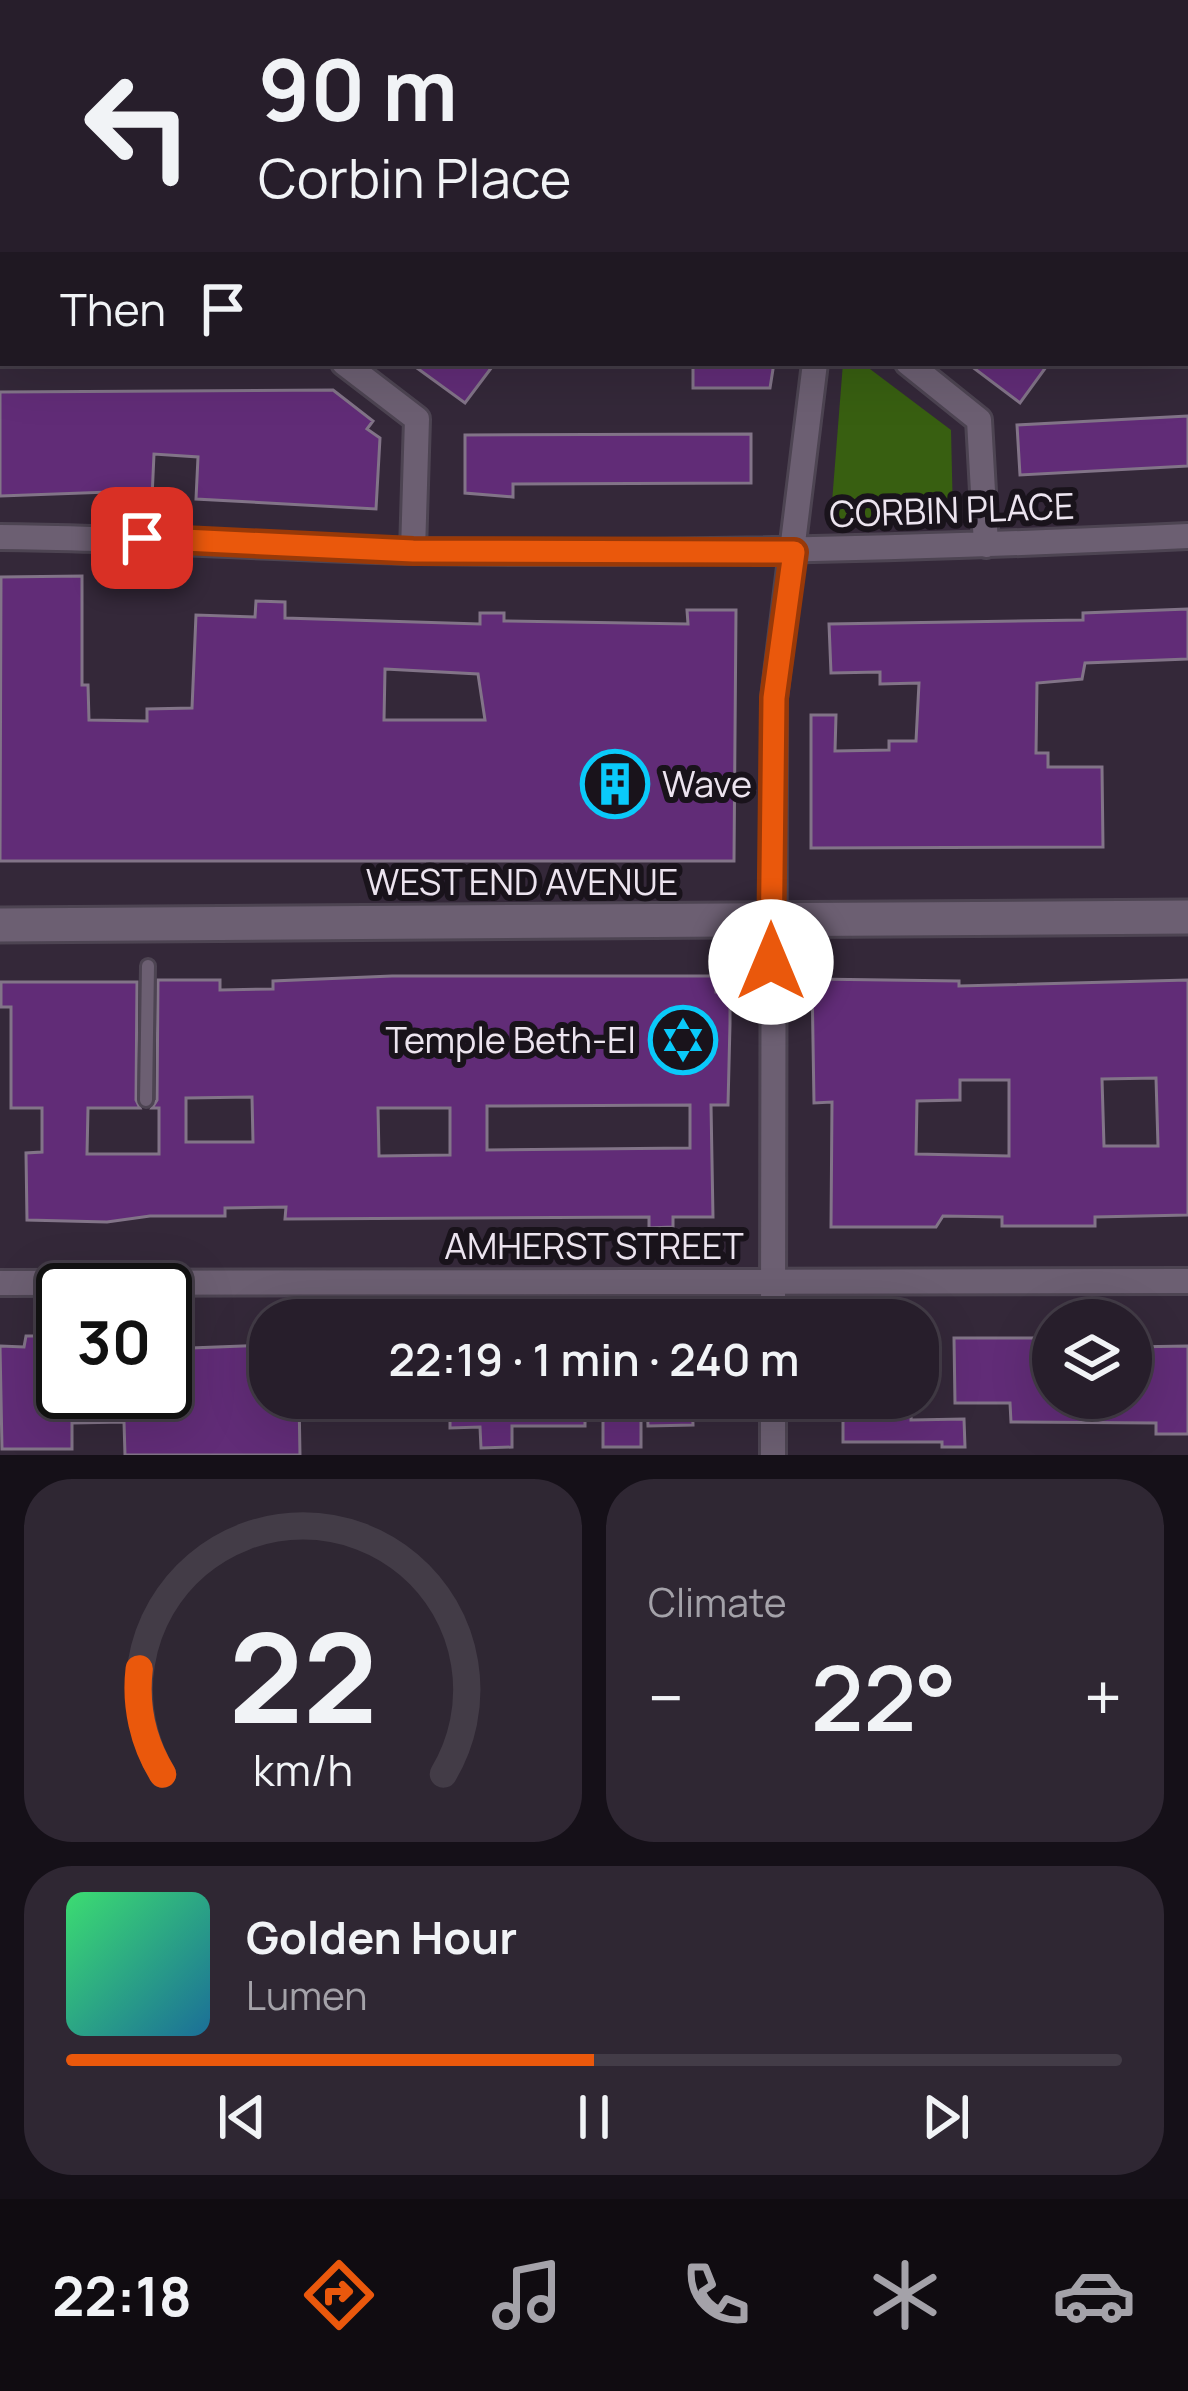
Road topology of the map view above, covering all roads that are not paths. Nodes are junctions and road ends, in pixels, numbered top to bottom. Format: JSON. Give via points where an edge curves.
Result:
{"nodes":[{"id":1,"x":348,"y":366,"type":"edge"},
{"id":2,"x":815,"y":366,"type":"edge"},
{"id":3,"x":912,"y":366,"type":"edge"},
{"id":4,"x":1188,"y":536,"type":"edge"},
{"id":5,"x":0,"y":537,"type":"edge"},
{"id":6,"x":986,"y":545,"type":"junction"},
{"id":7,"x":413,"y":551,"type":"junction"},
{"id":8,"x":794,"y":552,"type":"junction"},
{"id":9,"x":1188,"y":917,"type":"edge"},
{"id":10,"x":771,"y":919,"type":"junction"},
{"id":11,"x":0,"y":925,"type":"edge"},
{"id":12,"x":148,"y":966,"type":"dead end"},
{"id":13,"x":146,"y":1100,"type":"dead end"},
{"id":14,"x":1188,"y":1281,"type":"edge"},
{"id":15,"x":772,"y":1282,"type":"junction"},
{"id":16,"x":0,"y":1283,"type":"edge"},
{"id":17,"x":772,"y":1299,"type":"edge"},
{"id":18,"x":773,"y":1419,"type":"edge"},
{"id":19,"x":773,"y":1455,"type":"edge"}],
"edges":[{"from":1,"to":7,"type":"street","via":[[417,418]]},
{"from":2,"to":8,"type":"street"},
{"from":3,"to":6,"type":"street","via":[[979,420]]},
{"from":4,"to":6,"type":"street","name":"CORBIN PLACE"},
{"from":5,"to":7,"type":"street","name":"CORBIN PLACE"},
{"from":6,"to":8,"type":"street","name":"CORBIN PLACE"},
{"from":7,"to":8,"type":"street","name":"CORBIN PLACE"},
{"from":8,"to":10,"type":"street","via":[[774,698]]},
{"from":9,"to":10,"type":"main road","name":"WEST END AVENUE"},
{"from":10,"to":11,"type":"main road","name":"WEST END AVENUE"},
{"from":10,"to":15,"type":"street"},
{"from":12,"to":13,"type":"lane"},
{"from":14,"to":15,"type":"street","name":"AMHERST STREET"},
{"from":15,"to":16,"type":"street","name":"AMHERST STREET"},
{"from":15,"to":17,"type":"street"},
{"from":18,"to":19,"type":"street"}]}
